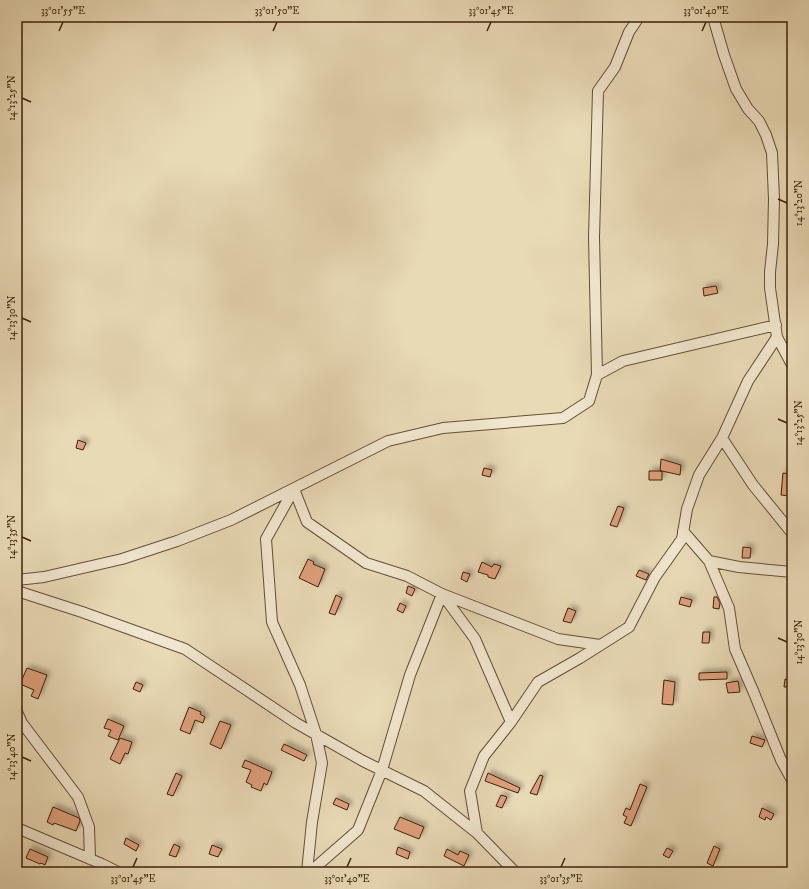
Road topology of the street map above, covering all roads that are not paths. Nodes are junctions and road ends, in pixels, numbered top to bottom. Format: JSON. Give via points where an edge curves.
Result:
{"nodes":[{"id":1,"x":639,"y":17,"type":"edge"},
{"id":2,"x":713,"y":17,"type":"edge"},
{"id":3,"x":776,"y":325,"type":"junction"},
{"id":4,"x":778,"y":337,"type":"junction"},
{"id":5,"x":790,"y":357,"type":"edge"},
{"id":6,"x":792,"y":365,"type":"edge"},
{"id":7,"x":597,"y":375,"type":"junction"},
{"id":8,"x":722,"y":438,"type":"junction"},
{"id":9,"x":294,"y":489,"type":"junction"},
{"id":10,"x":683,"y":531,"type":"junction"},
{"id":11,"x":792,"y":533,"type":"edge"},
{"id":12,"x":709,"y":561,"type":"junction"},
{"id":13,"x":792,"y":572,"type":"edge"},
{"id":14,"x":17,"y":580,"type":"edge"},
{"id":15,"x":17,"y":591,"type":"edge"},
{"id":16,"x":442,"y":594,"type":"junction"},
{"id":17,"x":600,"y":645,"type":"junction"},
{"id":18,"x":17,"y":712,"type":"edge"},
{"id":19,"x":511,"y":722,"type":"junction"},
{"id":20,"x":316,"y":734,"type":"junction"},
{"id":21,"x":382,"y":770,"type":"junction"},
{"id":22,"x":792,"y":780,"type":"edge"},
{"id":23,"x":17,"y":828,"type":"edge"},
{"id":24,"x":477,"y":833,"type":"junction"},
{"id":25,"x":90,"y":859,"type":"junction"},
{"id":26,"x":118,"y":872,"type":"edge"},
{"id":27,"x":309,"y":872,"type":"edge"},
{"id":28,"x":515,"y":872,"type":"edge"}],
"edges":[{"from":1,"to":7,"type":"street","via":[[629,32],[615,66],[598,91],[594,237]]},
{"from":2,"to":3,"type":"street","via":[[736,89],[759,122],[772,153],[774,199],[770,288]]},
{"from":3,"to":4,"type":"street"},
{"from":3,"to":7,"type":"street","via":[[623,361]]},
{"from":4,"to":5,"type":"street"},
{"from":4,"to":8,"type":"street","via":[[748,381]]},
{"from":5,"to":6,"type":"street"},
{"from":7,"to":9,"type":"street","via":[[589,401],[563,418],[443,428],[388,441]]},
{"from":8,"to":10,"type":"street","via":[[699,475],[687,509]]},
{"from":8,"to":11,"type":"street","via":[[753,485]]},
{"from":9,"to":14,"type":"street","via":[[231,520],[177,541],[122,558],[44,577]]},
{"from":9,"to":16,"type":"street","via":[[307,522],[366,563],[407,576]]},
{"from":9,"to":20,"type":"street","via":[[266,539],[272,622],[300,685]]},
{"from":10,"to":12,"type":"street"},
{"from":10,"to":17,"type":"street","via":[[682,539],[655,577],[628,628]]},
{"from":12,"to":13,"type":"street","via":[[739,567]]},
{"from":12,"to":22,"type":"street","via":[[729,608],[735,649],[781,760]]},
{"from":15,"to":20,"type":"street","via":[[185,649]]},
{"from":16,"to":17,"type":"street","via":[[558,639]]},
{"from":16,"to":19,"type":"street","via":[[475,639]]},
{"from":16,"to":21,"type":"street","via":[[410,675]]},
{"from":17,"to":19,"type":"street","via":[[538,682]]},
{"from":18,"to":25,"type":"street","via":[[22,723],[78,797],[89,827]]},
{"from":19,"to":24,"type":"street","via":[[484,756],[470,791]]},
{"from":20,"to":21,"type":"street"},
{"from":20,"to":27,"type":"street","via":[[322,763],[312,822]]},
{"from":21,"to":24,"type":"street","via":[[424,791]]},
{"from":21,"to":27,"type":"street","via":[[358,830]]},
{"from":23,"to":25,"type":"street"},
{"from":24,"to":28,"type":"street"},
{"from":25,"to":26,"type":"street"}]}
